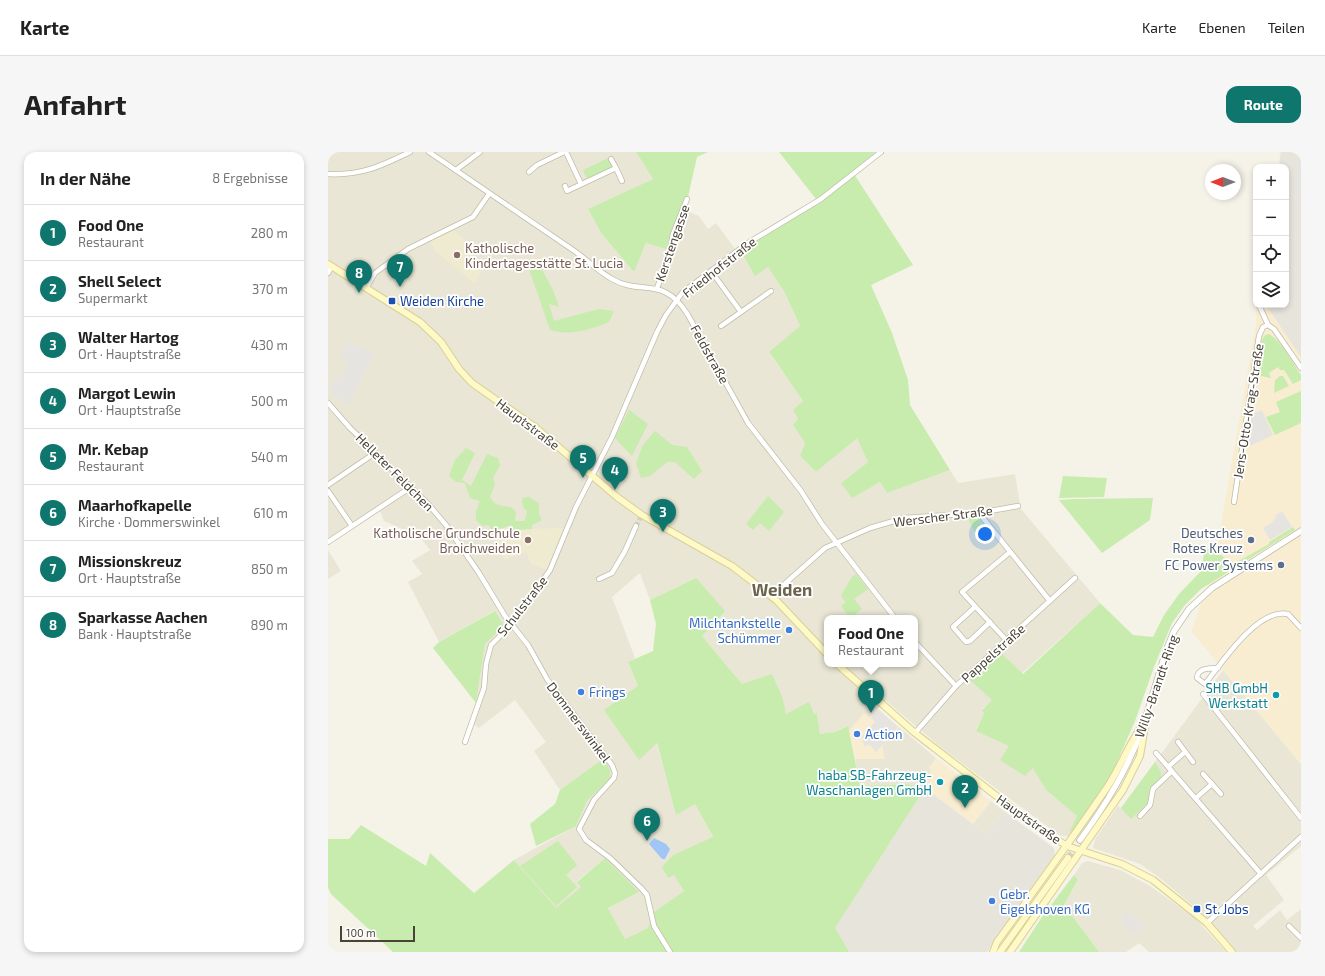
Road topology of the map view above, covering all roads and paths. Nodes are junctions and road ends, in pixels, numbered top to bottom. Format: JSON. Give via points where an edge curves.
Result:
{"nodes":[{"id":1,"x":410,"y":152,"type":"edge"},
{"id":2,"x":429,"y":152,"type":"edge"},
{"id":3,"x":480,"y":152,"type":"edge"},
{"id":4,"x":565,"y":152,"type":"edge"},
{"id":5,"x":881,"y":152,"type":"edge"},
{"id":6,"x":611,"y":159,"type":"dead end"},
{"id":7,"x":616,"y":168,"type":"junction"},
{"id":8,"x":456,"y":170,"type":"junction"},
{"id":9,"x":529,"y":172,"type":"dead end"},
{"id":10,"x":328,"y":174,"type":"edge"},
{"id":11,"x":622,"y":182,"type":"dead end"},
{"id":12,"x":581,"y":184,"type":"junction"},
{"id":13,"x":565,"y":186,"type":"dead end"},
{"id":14,"x":489,"y":194,"type":"junction"},
{"id":15,"x":687,"y":198,"type":"dead end"},
{"id":16,"x":330,"y":265,"type":"edge"},
{"id":17,"x":712,"y":271,"type":"junction"},
{"id":18,"x":328,"y":273,"type":"edge"},
{"id":19,"x":366,"y":288,"type":"junction"},
{"id":20,"x":656,"y":288,"type":"junction"},
{"id":21,"x":771,"y":291,"type":"dead end"},
{"id":22,"x":677,"y":300,"type":"junction"},
{"id":23,"x":1260,"y":308,"type":"edge"},
{"id":24,"x":741,"y":312,"type":"junction"},
{"id":25,"x":721,"y":326,"type":"dead end"},
{"id":26,"x":1268,"y":326,"type":"junction"},
{"id":27,"x":1301,"y":368,"type":"edge"},
{"id":28,"x":328,"y":403,"type":"edge"},
{"id":29,"x":375,"y":453,"type":"junction"},
{"id":30,"x":592,"y":474,"type":"junction"},
{"id":31,"x":328,"y":485,"type":"edge"},
{"id":32,"x":411,"y":487,"type":"junction"},
{"id":33,"x":328,"y":491,"type":"edge"},
{"id":34,"x":1234,"y":502,"type":"dead end"},
{"id":35,"x":1018,"y":506,"type":"dead end"},
{"id":36,"x":979,"y":513,"type":"junction"},
{"id":37,"x":352,"y":526,"type":"junction"},
{"id":38,"x":636,"y":526,"type":"tunnel mouth"},
{"id":39,"x":1301,"y":531,"type":"edge"},
{"id":40,"x":328,"y":542,"type":"edge"},
{"id":41,"x":836,"y":542,"type":"junction"},
{"id":42,"x":1010,"y":552,"type":"junction"},
{"id":43,"x":599,"y":578,"type":"dead end"},
{"id":44,"x":1075,"y":578,"type":"dead end"},
{"id":45,"x":772,"y":596,"type":"junction"},
{"id":46,"x":1050,"y":601,"type":"junction"},
{"id":47,"x":975,"y":606,"type":"junction"},
{"id":48,"x":894,"y":615,"type":"edge"},
{"id":49,"x":990,"y":622,"type":"junction"},
{"id":50,"x":511,"y":625,"type":"junction"},
{"id":51,"x":1301,"y":628,"type":"edge"},
{"id":52,"x":1007,"y":641,"type":"junction"},
{"id":53,"x":918,"y":645,"type":"edge"},
{"id":54,"x":824,"y":651,"type":"edge"},
{"id":55,"x":840,"y":667,"type":"edge"},
{"id":56,"x":1218,"y":668,"type":"dead end"},
{"id":57,"x":956,"y":686,"type":"junction"},
{"id":58,"x":1203,"y":694,"type":"dead end"},
{"id":59,"x":1147,"y":714,"type":"junction"},
{"id":60,"x":1144,"y":723,"type":"junction"},
{"id":61,"x":915,"y":733,"type":"junction"},
{"id":62,"x":465,"y":742,"type":"dead end"},
{"id":63,"x":1178,"y":742,"type":"dead end"},
{"id":64,"x":1186,"y":752,"type":"junction"},
{"id":65,"x":1156,"y":753,"type":"dead end"},
{"id":66,"x":1193,"y":762,"type":"dead end"},
{"id":67,"x":1169,"y":766,"type":"junction"},
{"id":68,"x":1172,"y":771,"type":"junction"},
{"id":69,"x":1204,"y":774,"type":"dead end"},
{"id":70,"x":1212,"y":784,"type":"junction"},
{"id":71,"x":1221,"y":794,"type":"dead end"},
{"id":72,"x":1196,"y":798,"type":"junction"},
{"id":73,"x":1140,"y":816,"type":"dead end"},
{"id":74,"x":1301,"y":818,"type":"edge"},
{"id":75,"x":1301,"y":837,"type":"edge"},
{"id":76,"x":1080,"y":840,"type":"tunnel mouth"},
{"id":77,"x":1067,"y":846,"type":"junction"},
{"id":78,"x":1081,"y":851,"type":"junction"},
{"id":79,"x":1068,"y":858,"type":"tunnel mouth"},
{"id":80,"x":1261,"y":874,"type":"junction"},
{"id":81,"x":1206,"y":923,"type":"junction"},
{"id":82,"x":1289,"y":926,"type":"dead end"},
{"id":83,"x":1301,"y":938,"type":"edge"},
{"id":84,"x":670,"y":952,"type":"edge"},
{"id":85,"x":993,"y":952,"type":"edge"},
{"id":86,"x":1000,"y":952,"type":"edge"},
{"id":87,"x":1010,"y":952,"type":"edge"},
{"id":88,"x":1232,"y":952,"type":"edge"}],
"edges":[{"from":1,"to":10,"type":"street","via":[[364,172]]},
{"from":2,"to":8,"type":"street","name":"Feldstraße"},
{"from":3,"to":8,"type":"street"},
{"from":4,"to":9,"type":"street","via":[[537,165]]},
{"from":4,"to":12,"type":"street"},
{"from":5,"to":17,"type":"street","name":"Friedhofstraße","via":[[821,199],[748,243]]},
{"from":6,"to":7,"type":"street"},
{"from":7,"to":11,"type":"street"},
{"from":7,"to":12,"type":"street"},
{"from":8,"to":14,"type":"street","name":"Feldstraße"},
{"from":12,"to":13,"type":"street","via":[[567,190]]},
{"from":14,"to":19,"type":"street","via":[[473,217],[408,249],[375,273]]},
{"from":14,"to":20,"type":"street","name":"Feldstraße","via":[[575,251],[610,278],[624,284]]},
{"from":15,"to":20,"type":"street","name":"Kerstengasse","via":[[674,234],[670,257]]},
{"from":16,"to":18,"type":"street"},
{"from":16,"to":19,"type":"main road","name":"Hauptstraße"},
{"from":17,"to":22,"type":"street","name":"Friedhofstraße"},
{"from":17,"to":24,"type":"street"},
{"from":19,"to":30,"type":"main road","name":"Hauptstraße","via":[[420,322],[441,342],[472,383],[517,414]]},
{"from":20,"to":22,"type":"street","name":"Feldstraße"},
{"from":21,"to":24,"type":"street"},
{"from":22,"to":30,"type":"street","name":"Friedhofstraße","via":[[656,332],[612,437]]},
{"from":22,"to":41,"type":"street","name":"Feldstraße","via":[[688,315],[748,423],[801,491]]},
{"from":23,"to":26,"type":"street","name":"Jens-Otto-Krag-Straße"},
{"from":24,"to":25,"type":"street"},
{"from":26,"to":27,"type":"street","name":"Jens-Otto-Krag-Straße","via":[[1274,329]]},
{"from":26,"to":34,"type":"street","name":"Jens-Otto-Krag-Straße","via":[[1263,327],[1259,336]]},
{"from":28,"to":29,"type":"street","name":"Helleter Feldchen"},
{"from":29,"to":31,"type":"street"},
{"from":29,"to":32,"type":"street","name":"Helleter Feldchen"},
{"from":30,"to":45,"type":"main road","name":"Hauptstraße","via":[[641,517],[732,566]]},
{"from":30,"to":50,"type":"street","name":"Schulstraße","via":[[550,570]]},
{"from":32,"to":37,"type":"street"},
{"from":32,"to":50,"type":"street","name":"Helleter Feldchen","via":[[446,525]]},
{"from":33,"to":37,"type":"street"},
{"from":35,"to":36,"type":"street","name":"Werscher Straße"},
{"from":36,"to":41,"type":"street","name":"Werscher Straße","via":[[904,518]]},
{"from":36,"to":42,"type":"street"},
{"from":37,"to":40,"type":"street"},
{"from":38,"to":43,"type":"street","via":[[612,573]]},
{"from":39,"to":59,"type":"street","name":"Willy-Brandt-Ring","via":[[1217,584],[1189,609],[1174,631],[1166,651]]},
{"from":41,"to":45,"type":"street","name":"Werscher Straße","via":[[817,554]]},
{"from":41,"to":48,"type":"street","name":"Feldstraße"},
{"from":42,"to":46,"type":"street"},
{"from":42,"to":47,"type":"street","via":[[962,592]]},
{"from":44,"to":46,"type":"street","name":"Pappelstraße"},
{"from":45,"to":54,"type":"main road","name":"Hauptstraße"},
{"from":46,"to":52,"type":"street","name":"Pappelstraße"},
{"from":47,"to":49,"type":"street"},
{"from":47,"to":49,"type":"street","via":[[953,627],[961,637],[966,642],[970,641]]},
{"from":49,"to":52,"type":"street"},
{"from":50,"to":62,"type":"street","name":"Schulstraße","via":[[491,645],[484,688]]},
{"from":50,"to":84,"type":"street","name":"Dommerswinkel","via":[[528,645],[547,679],[614,770],[614,778],[594,800],[579,829],[586,840],[642,888],[647,895],[654,926]]},
{"from":51,"to":56,"type":"street","via":[[1288,614],[1281,613],[1270,617],[1248,631]]},
{"from":52,"to":57,"type":"street","name":"Pappelstraße"},
{"from":53,"to":57,"type":"street"},
{"from":55,"to":61,"type":"main road","name":"Hauptstraße"},
{"from":57,"to":61,"type":"street","name":"Pappelstraße"},
{"from":58,"to":74,"type":"street"},
{"from":59,"to":60,"type":"street","name":"Willy-Brandt-Ring"},
{"from":59,"to":78,"type":"main road","via":[[1143,748],[1134,770],[1112,808]]},
{"from":60,"to":76,"type":"street","name":"Willy-Brandt-Ring","via":[[1119,783]]},
{"from":60,"to":77,"type":"main road","via":[[1133,738],[1109,784]]},
{"from":61,"to":77,"type":"main road","name":"Hauptstraße","via":[[1034,826]]},
{"from":63,"to":64,"type":"street"},
{"from":64,"to":66,"type":"street"},
{"from":64,"to":67,"type":"street"},
{"from":65,"to":67,"type":"street"},
{"from":67,"to":68,"type":"street"},
{"from":68,"to":72,"type":"street"},
{"from":68,"to":73,"type":"street","via":[[1153,789],[1150,805]]},
{"from":69,"to":70,"type":"street"},
{"from":70,"to":71,"type":"street"},
{"from":70,"to":72,"type":"street"},
{"from":72,"to":80,"type":"street"},
{"from":75,"to":80,"type":"street"},
{"from":77,"to":78,"type":"main road","name":"Hauptstraße"},
{"from":77,"to":85,"type":"main road","via":[[997,942]]},
{"from":78,"to":81,"type":"main road","name":"Hauptstraße","via":[[1122,864],[1143,874]]},
{"from":78,"to":87,"type":"main road"},
{"from":79,"to":86,"type":"main road"},
{"from":80,"to":81,"type":"street"},
{"from":81,"to":88,"type":"main road","name":"Hauptstraße"},
{"from":82,"to":83,"type":"street"}]}
